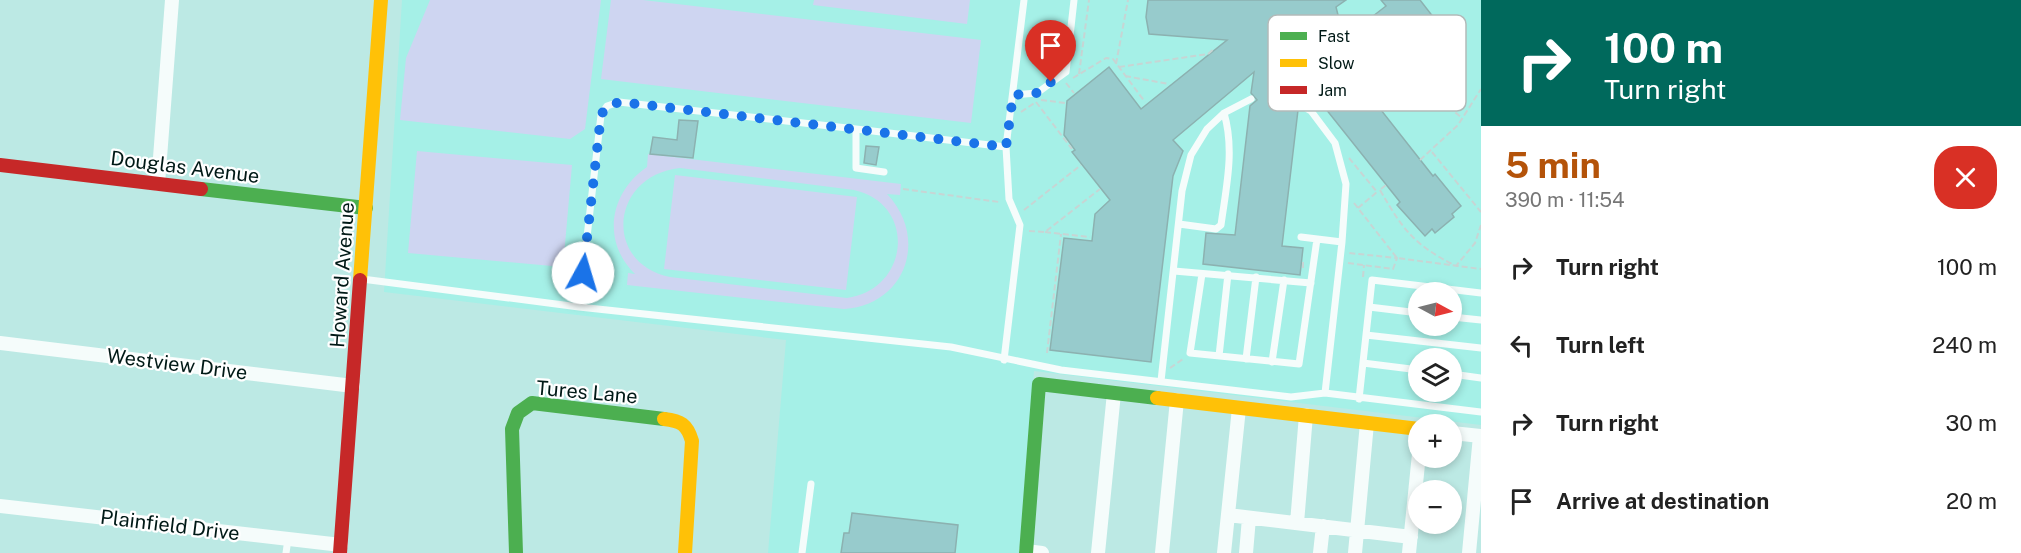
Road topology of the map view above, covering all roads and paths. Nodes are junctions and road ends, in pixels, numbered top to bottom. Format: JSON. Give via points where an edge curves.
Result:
{"nodes":[{"id":1,"x":172,"y":0,"type":"edge"},
{"id":2,"x":381,"y":0,"type":"edge"},
{"id":3,"x":1024,"y":0,"type":"edge"},
{"id":4,"x":1074,"y":0,"type":"edge"},
{"id":5,"x":1089,"y":0,"type":"edge"},
{"id":6,"x":1128,"y":0,"type":"edge"},
{"id":7,"x":1215,"y":48,"type":"dead end"},
{"id":8,"x":1117,"y":66,"type":"junction"},
{"id":9,"x":1079,"y":75,"type":"junction"},
{"id":10,"x":1125,"y":76,"type":"junction"},
{"id":11,"x":1066,"y":83,"type":"junction"},
{"id":12,"x":1169,"y":84,"type":"dead end"},
{"id":13,"x":1058,"y":88,"type":"dead end"},
{"id":14,"x":1481,"y":89,"type":"edge"},
{"id":15,"x":1074,"y":93,"type":"dead end"},
{"id":16,"x":1049,"y":94,"type":"dead end"},
{"id":17,"x":1013,"y":95,"type":"junction"},
{"id":18,"x":1251,"y":99,"type":"dead end"},
{"id":19,"x":1040,"y":100,"type":"junction"},
{"id":20,"x":1036,"y":102,"type":"junction"},
{"id":21,"x":1145,"y":102,"type":"dead end"},
{"id":22,"x":1065,"y":103,"type":"dead end"},
{"id":23,"x":1311,"y":111,"type":"edge"},
{"id":24,"x":1453,"y":111,"type":"edge"},
{"id":25,"x":1021,"y":112,"type":"dead end"},
{"id":26,"x":1224,"y":113,"type":"junction"},
{"id":27,"x":1463,"y":119,"type":"junction"},
{"id":28,"x":856,"y":129,"type":"junction"},
{"id":29,"x":1006,"y":147,"type":"junction"},
{"id":30,"x":1072,"y":149,"type":"dead end"},
{"id":31,"x":1431,"y":151,"type":"junction"},
{"id":32,"x":1349,"y":158,"type":"dead end"},
{"id":33,"x":1420,"y":160,"type":"dead end"},
{"id":34,"x":0,"y":165,"type":"edge"},
{"id":35,"x":1081,"y":165,"type":"dead end"},
{"id":36,"x":884,"y":172,"type":"dead end"},
{"id":37,"x":158,"y":184,"type":"junction"},
{"id":38,"x":1386,"y":185,"type":"dead end"},
{"id":39,"x":903,"y":189,"type":"dead end"},
{"id":40,"x":1100,"y":189,"type":"dead end"},
{"id":41,"x":1378,"y":191,"type":"junction"},
{"id":42,"x":999,"y":202,"type":"dead end"},
{"id":43,"x":1354,"y":203,"type":"dead end"},
{"id":44,"x":1358,"y":207,"type":"junction"},
{"id":45,"x":366,"y":208,"type":"junction"},
{"id":46,"x":1024,"y":210,"type":"dead end"},
{"id":47,"x":1481,"y":213,"type":"edge"},
{"id":48,"x":1179,"y":224,"type":"junction"},
{"id":49,"x":1481,"y":225,"type":"edge"},
{"id":50,"x":1029,"y":231,"type":"dead end"},
{"id":51,"x":1045,"y":232,"type":"junction"},
{"id":52,"x":1061,"y":234,"type":"junction"},
{"id":53,"x":1090,"y":237,"type":"dead end"},
{"id":54,"x":1301,"y":237,"type":"dead end"},
{"id":55,"x":1317,"y":239,"type":"junction"},
{"id":56,"x":1342,"y":242,"type":"junction"},
{"id":57,"x":1349,"y":253,"type":"dead end"},
{"id":58,"x":1396,"y":258,"type":"junction"},
{"id":59,"x":1348,"y":263,"type":"dead end"},
{"id":60,"x":1456,"y":266,"type":"junction"},
{"id":61,"x":1481,"y":269,"type":"edge"},
{"id":62,"x":1174,"y":271,"type":"junction"},
{"id":63,"x":1202,"y":274,"type":"junction"},
{"id":64,"x":1228,"y":274,"type":"junction"},
{"id":65,"x":1256,"y":277,"type":"junction"},
{"id":66,"x":361,"y":279,"type":"junction"},
{"id":67,"x":1284,"y":280,"type":"junction"},
{"id":68,"x":1311,"y":283,"type":"junction"},
{"id":69,"x":1481,"y":293,"type":"edge"},
{"id":70,"x":579,"y":307,"type":"junction"},
{"id":71,"x":1369,"y":307,"type":"junction"},
{"id":72,"x":1408,"y":312,"type":"edge"},
{"id":73,"x":1462,"y":318,"type":"edge"},
{"id":74,"x":1481,"y":320,"type":"edge"},
{"id":75,"x":1366,"y":335,"type":"junction"},
{"id":76,"x":0,"y":343,"type":"edge"},
{"id":77,"x":1481,"y":348,"type":"edge"},
{"id":78,"x":1047,"y":353,"type":"dead end"},
{"id":79,"x":1190,"y":353,"type":"junction"},
{"id":80,"x":1219,"y":356,"type":"junction"},
{"id":81,"x":1246,"y":359,"type":"junction"},
{"id":82,"x":1004,"y":360,"type":"junction"},
{"id":83,"x":1272,"y":362,"type":"junction"},
{"id":84,"x":1363,"y":363,"type":"junction"},
{"id":85,"x":1170,"y":368,"type":"dead end"},
{"id":86,"x":1408,"y":369,"type":"edge"},
{"id":87,"x":1462,"y":375,"type":"edge"},
{"id":88,"x":1481,"y":378,"type":"edge"},
{"id":89,"x":1161,"y":381,"type":"junction"},
{"id":90,"x":353,"y":386,"type":"junction"},
{"id":91,"x":1114,"y":393,"type":"junction"},
{"id":92,"x":1325,"y":393,"type":"junction"},
{"id":93,"x":1359,"y":399,"type":"junction"},
{"id":94,"x":1177,"y":400,"type":"junction"},
{"id":95,"x":1239,"y":408,"type":"junction"},
{"id":96,"x":1481,"y":412,"type":"edge"},
{"id":97,"x":1306,"y":415,"type":"junction"},
{"id":98,"x":1367,"y":423,"type":"junction"},
{"id":99,"x":1408,"y":428,"type":"edge"},
{"id":100,"x":1462,"y":434,"type":"edge"},
{"id":101,"x":1481,"y":436,"type":"edge"},
{"id":102,"x":1418,"y":468,"type":"edge"},
{"id":103,"x":811,"y":484,"type":"dead end"},
{"id":104,"x":0,"y":506,"type":"edge"},
{"id":105,"x":1228,"y":515,"type":"junction"},
{"id":106,"x":1250,"y":518,"type":"junction"},
{"id":107,"x":1297,"y":523,"type":"junction"},
{"id":108,"x":1323,"y":526,"type":"junction"},
{"id":109,"x":1357,"y":530,"type":"junction"},
{"id":110,"x":1411,"y":537,"type":"junction"},
{"id":111,"x":288,"y":539,"type":"junction"},
{"id":112,"x":340,"y":549,"type":"edge"},
{"id":113,"x":1026,"y":552,"type":"edge"},
{"id":114,"x":286,"y":553,"type":"edge"},
{"id":115,"x":516,"y":553,"type":"edge"},
{"id":116,"x":685,"y":553,"type":"edge"},
{"id":117,"x":802,"y":553,"type":"edge"},
{"id":118,"x":1042,"y":553,"type":"edge"},
{"id":119,"x":1098,"y":553,"type":"edge"},
{"id":120,"x":1162,"y":553,"type":"edge"},
{"id":121,"x":1224,"y":553,"type":"edge"},
{"id":122,"x":1246,"y":553,"type":"edge"},
{"id":123,"x":1320,"y":553,"type":"edge"},
{"id":124,"x":1355,"y":553,"type":"edge"},
{"id":125,"x":1409,"y":553,"type":"edge"},
{"id":126,"x":1469,"y":553,"type":"edge"}],
"edges":[{"from":1,"to":37,"type":"street"},
{"from":2,"to":45,"type":"street","name":"Howard Avenue"},
{"from":3,"to":17,"type":"lane"},
{"from":4,"to":17,"type":"lane","via":[[1066,72],[1037,93]]},
{"from":5,"to":9,"type":"path"},
{"from":6,"to":8,"type":"path"},
{"from":7,"to":8,"type":"path","via":[[1208,54]]},
{"from":8,"to":9,"type":"path","via":[[1113,59],[1106,58]]},
{"from":8,"to":10,"type":"path"},
{"from":9,"to":11,"type":"path"},
{"from":10,"to":12,"type":"path"},
{"from":10,"to":21,"type":"path"},
{"from":11,"to":13,"type":"path"},
{"from":11,"to":15,"type":"path"},
{"from":14,"to":27,"type":"path"},
{"from":16,"to":19,"type":"path"},
{"from":17,"to":29,"type":"lane"},
{"from":18,"to":26,"type":"lane"},
{"from":19,"to":20,"type":"path"},
{"from":19,"to":22,"type":"path"},
{"from":20,"to":25,"type":"path"},
{"from":20,"to":30,"type":"path"},
{"from":23,"to":56,"type":"lane","via":[[1335,143],[1340,157],[1347,198]]},
{"from":24,"to":27,"type":"path"},
{"from":26,"to":48,"type":"lane","via":[[1207,129],[1191,155]]},
{"from":26,"to":48,"type":"lane","via":[[1230,147],[1221,225],[1216,229]]},
{"from":27,"to":31,"type":"path"},
{"from":28,"to":29,"type":"lane"},
{"from":28,"to":36,"type":"lane","via":[[856,168]]},
{"from":28,"to":70,"type":"lane","via":[[620,102],[607,106],[600,121]]},
{"from":29,"to":82,"type":"lane","via":[[1009,199],[1020,225]]},
{"from":31,"to":33,"type":"path"},
{"from":31,"to":47,"type":"path"},
{"from":32,"to":41,"type":"path"},
{"from":34,"to":37,"type":"street","name":"Douglas Avenue"},
{"from":35,"to":46,"type":"path"},
{"from":37,"to":45,"type":"street","name":"Douglas Avenue"},
{"from":38,"to":41,"type":"path"},
{"from":39,"to":42,"type":"path"},
{"from":40,"to":51,"type":"path"},
{"from":41,"to":44,"type":"path"},
{"from":41,"to":60,"type":"path","via":[[1423,249]]},
{"from":43,"to":44,"type":"path"},
{"from":44,"to":58,"type":"path"},
{"from":45,"to":66,"type":"street","name":"Howard Avenue"},
{"from":48,"to":62,"type":"lane"},
{"from":49,"to":60,"type":"path","via":[[1475,243]]},
{"from":50,"to":51,"type":"path"},
{"from":51,"to":52,"type":"path"},
{"from":52,"to":53,"type":"path"},
{"from":52,"to":78,"type":"path"},
{"from":54,"to":55,"type":"lane"},
{"from":55,"to":56,"type":"lane"},
{"from":55,"to":68,"type":"lane"},
{"from":56,"to":92,"type":"lane"},
{"from":57,"to":58,"type":"path"},
{"from":58,"to":59,"type":"path","via":[[1393,269]]},
{"from":58,"to":60,"type":"path"},
{"from":60,"to":61,"type":"path"},
{"from":62,"to":63,"type":"lane"},
{"from":62,"to":89,"type":"lane"},
{"from":63,"to":64,"type":"lane"},
{"from":63,"to":79,"type":"lane"},
{"from":64,"to":65,"type":"lane"},
{"from":64,"to":80,"type":"lane"},
{"from":65,"to":67,"type":"lane"},
{"from":65,"to":81,"type":"lane"},
{"from":66,"to":70,"type":"lane"},
{"from":66,"to":90,"type":"street","name":"Howard Avenue"},
{"from":67,"to":68,"type":"lane"},
{"from":67,"to":83,"type":"lane"},
{"from":68,"to":83,"type":"lane","via":[[1299,364]]},
{"from":69,"to":71,"type":"lane","via":[[1372,280]]},
{"from":70,"to":82,"type":"lane","via":[[951,347]]},
{"from":71,"to":72,"type":"lane"},
{"from":71,"to":75,"type":"lane"},
{"from":73,"to":74,"type":"lane"},
{"from":75,"to":77,"type":"lane"},
{"from":75,"to":84,"type":"lane"},
{"from":76,"to":90,"type":"street","name":"Westview Drive"},
{"from":79,"to":80,"type":"lane"},
{"from":79,"to":85,"type":"path"},
{"from":80,"to":81,"type":"lane"},
{"from":81,"to":83,"type":"lane"},
{"from":82,"to":89,"type":"lane"},
{"from":84,"to":86,"type":"lane"},
{"from":84,"to":93,"type":"lane"},
{"from":87,"to":88,"type":"lane"},
{"from":89,"to":92,"type":"lane","via":[[1291,397]]},
{"from":90,"to":112,"type":"street","name":"Howard Avenue"},
{"from":91,"to":94,"type":"street"},
{"from":91,"to":113,"type":"street","via":[[1039,384]]},
{"from":91,"to":119,"type":"street"},
{"from":92,"to":93,"type":"lane"},
{"from":93,"to":96,"type":"lane"},
{"from":94,"to":95,"type":"street"},
{"from":94,"to":120,"type":"street"},
{"from":95,"to":97,"type":"street"},
{"from":95,"to":105,"type":"street"},
{"from":97,"to":98,"type":"street"},
{"from":97,"to":107,"type":"street"},
{"from":98,"to":99,"type":"street"},
{"from":98,"to":109,"type":"street"},
{"from":100,"to":101,"type":"street"},
{"from":101,"to":126,"type":"street"},
{"from":102,"to":110,"type":"street"},
{"from":103,"to":117,"type":"lane"},
{"from":104,"to":111,"type":"street","name":"Plainfield Drive"},
{"from":105,"to":106,"type":"street"},
{"from":105,"to":121,"type":"street"},
{"from":106,"to":107,"type":"street"},
{"from":106,"to":122,"type":"street"},
{"from":107,"to":108,"type":"street"},
{"from":108,"to":109,"type":"street"},
{"from":108,"to":123,"type":"street"},
{"from":109,"to":110,"type":"street"},
{"from":109,"to":124,"type":"street"},
{"from":110,"to":125,"type":"street"},
{"from":111,"to":112,"type":"street","name":"Plainfield Drive"},
{"from":111,"to":114,"type":"lane"},
{"from":113,"to":118,"type":"street"},
{"from":115,"to":116,"type":"street","name":"Tures Lane","via":[[512,429],[521,408],[532,403],[680,421],[688,427],[692,441]]}]}
